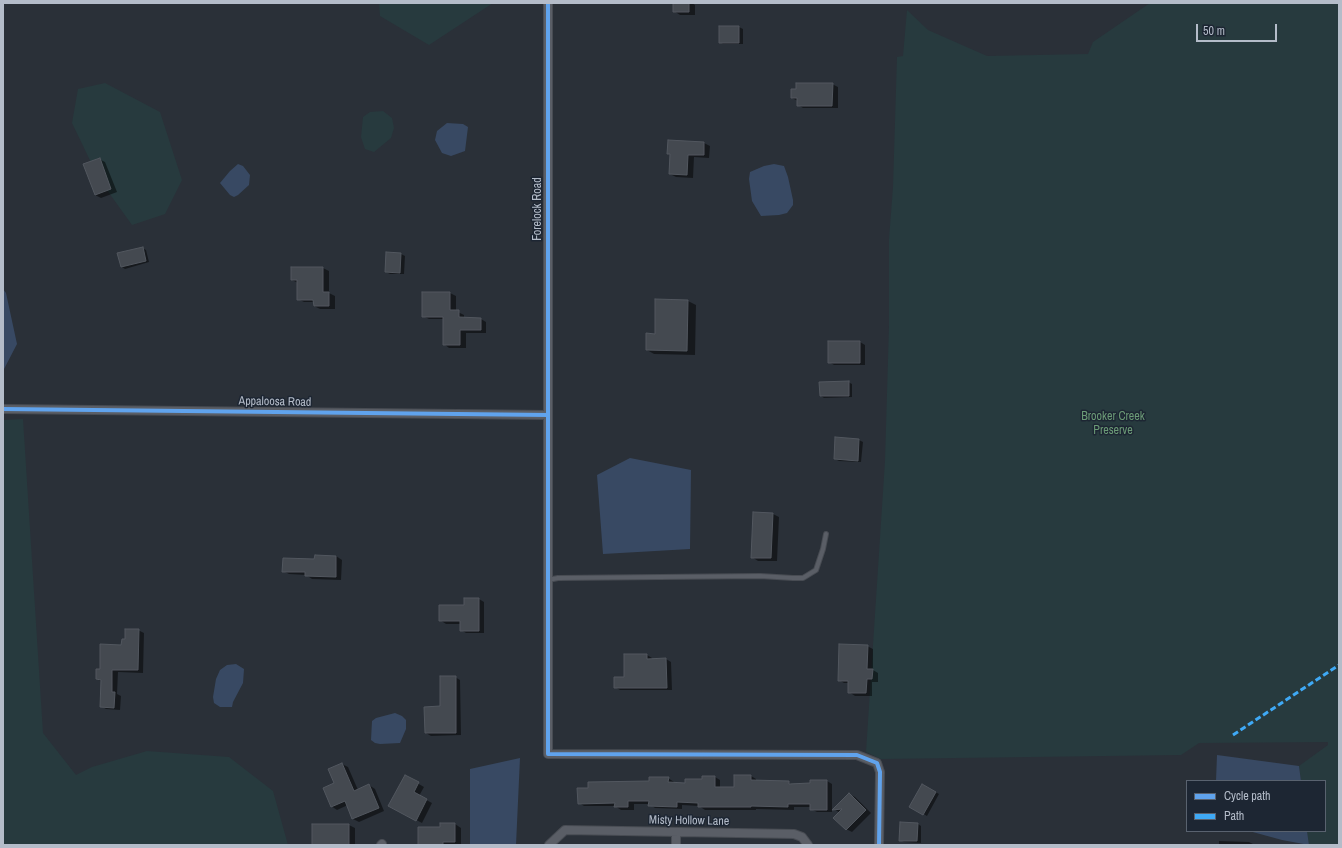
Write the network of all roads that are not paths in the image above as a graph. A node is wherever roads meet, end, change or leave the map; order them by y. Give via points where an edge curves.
1 (548, 3) edge
2 (3, 409) edge
3 (548, 415) junction
4 (826, 534) dead end
5 (548, 580) junction
6 (676, 832) junction
7 (549, 845) edge
8 (676, 845) edge
9 (808, 845) edge
10 (880, 845) edge

1 - 3 street, Forelock Road
2 - 3 street, Appaloosa Road
3 - 5 street, Forelock Road
4 - 5 lane via 816,570 803,578 760,576
5 - 10 street, Forelock Road via 548,754 856,755 877,763 879,767
6 - 7 street, Misty Hollow Lane via 565,830
6 - 8 street
6 - 9 street, Misty Hollow Lane via 794,834 802,837

